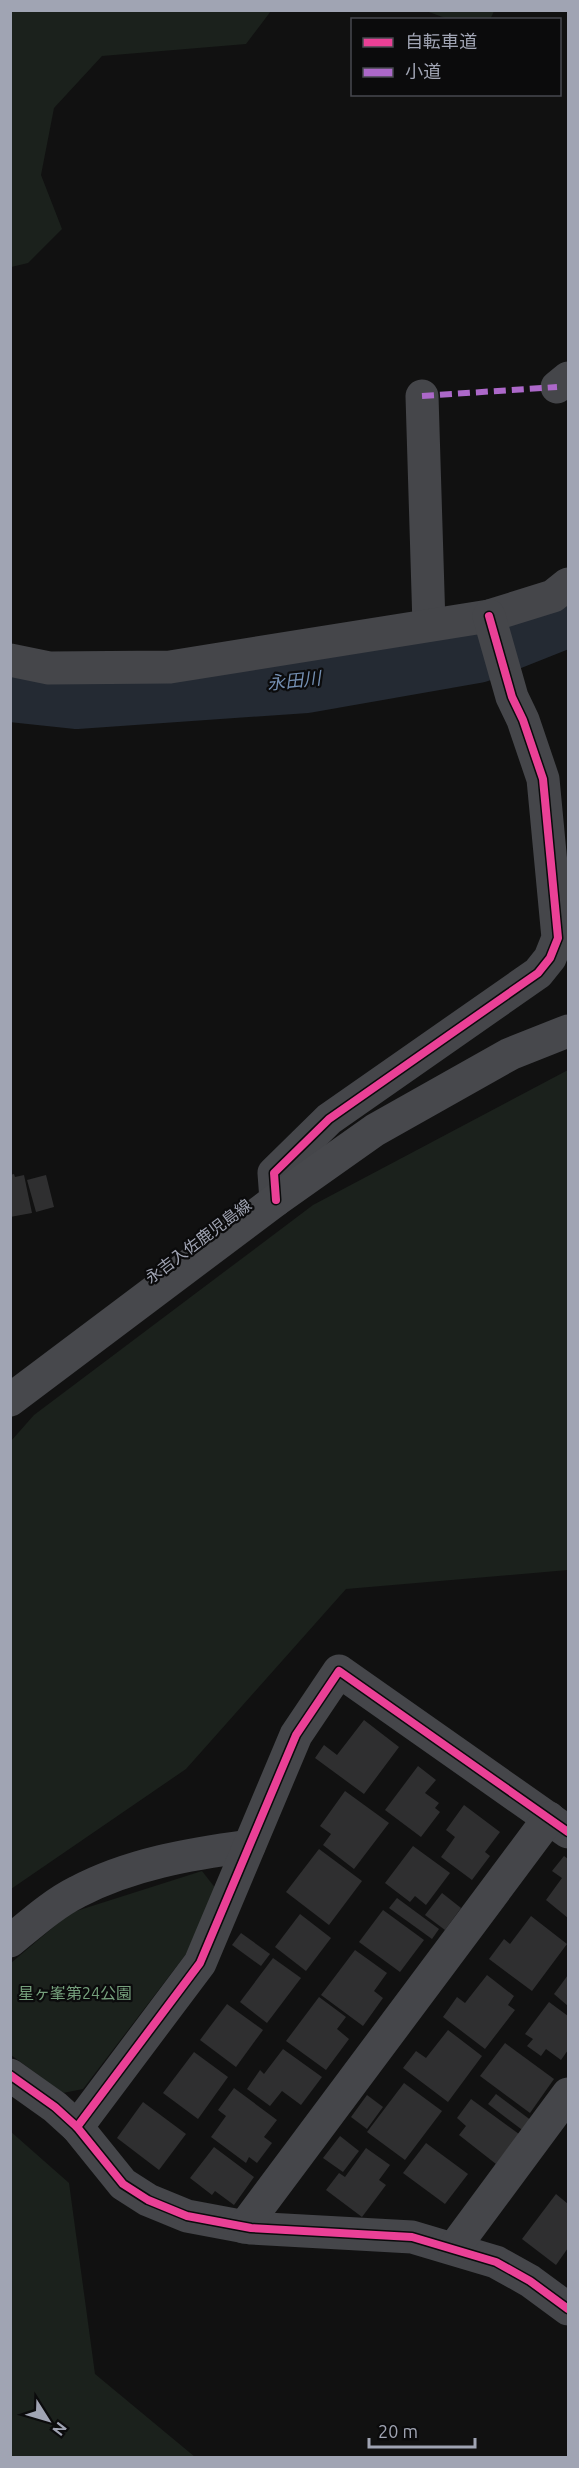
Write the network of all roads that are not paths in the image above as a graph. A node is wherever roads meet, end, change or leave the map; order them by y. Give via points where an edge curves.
1 (422, 396) dead end
2 (568, 584) edge
3 (491, 622) junction
4 (429, 625) junction
5 (10, 660) edge
6 (568, 1031) edge
7 (276, 1200) junction
8 (10, 1400) edge
9 (559, 1825) edge
10 (249, 1846) junction
11 (10, 1941) edge
12 (10, 2075) edge
13 (568, 2094) edge
14 (77, 2127) junction
15 (244, 2227) junction
16 (454, 2248) junction
17 (568, 2309) edge

1 - 4 street
2 - 3 street via 554,596
3 - 4 street
3 - 7 street via 512,697 524,720 543,779 558,938 538,973 329,1119 274,1173
4 - 5 street via 171,667 49,669
6 - 7 main road, 永吉入佐鹿児島線 via 510,1054 375,1130
7 - 8 main road, 永吉入佐鹿児島線
9 - 10 street via 339,1671 296,1735
9 - 15 street
10 - 11 street via 180,1856 107,1879 76,1892
10 - 14 street via 200,1963
12 - 14 street
13 - 16 street
14 - 15 street via 123,2184 148,2200 187,2216
15 - 16 street via 412,2237
16 - 17 street via 513,2271

